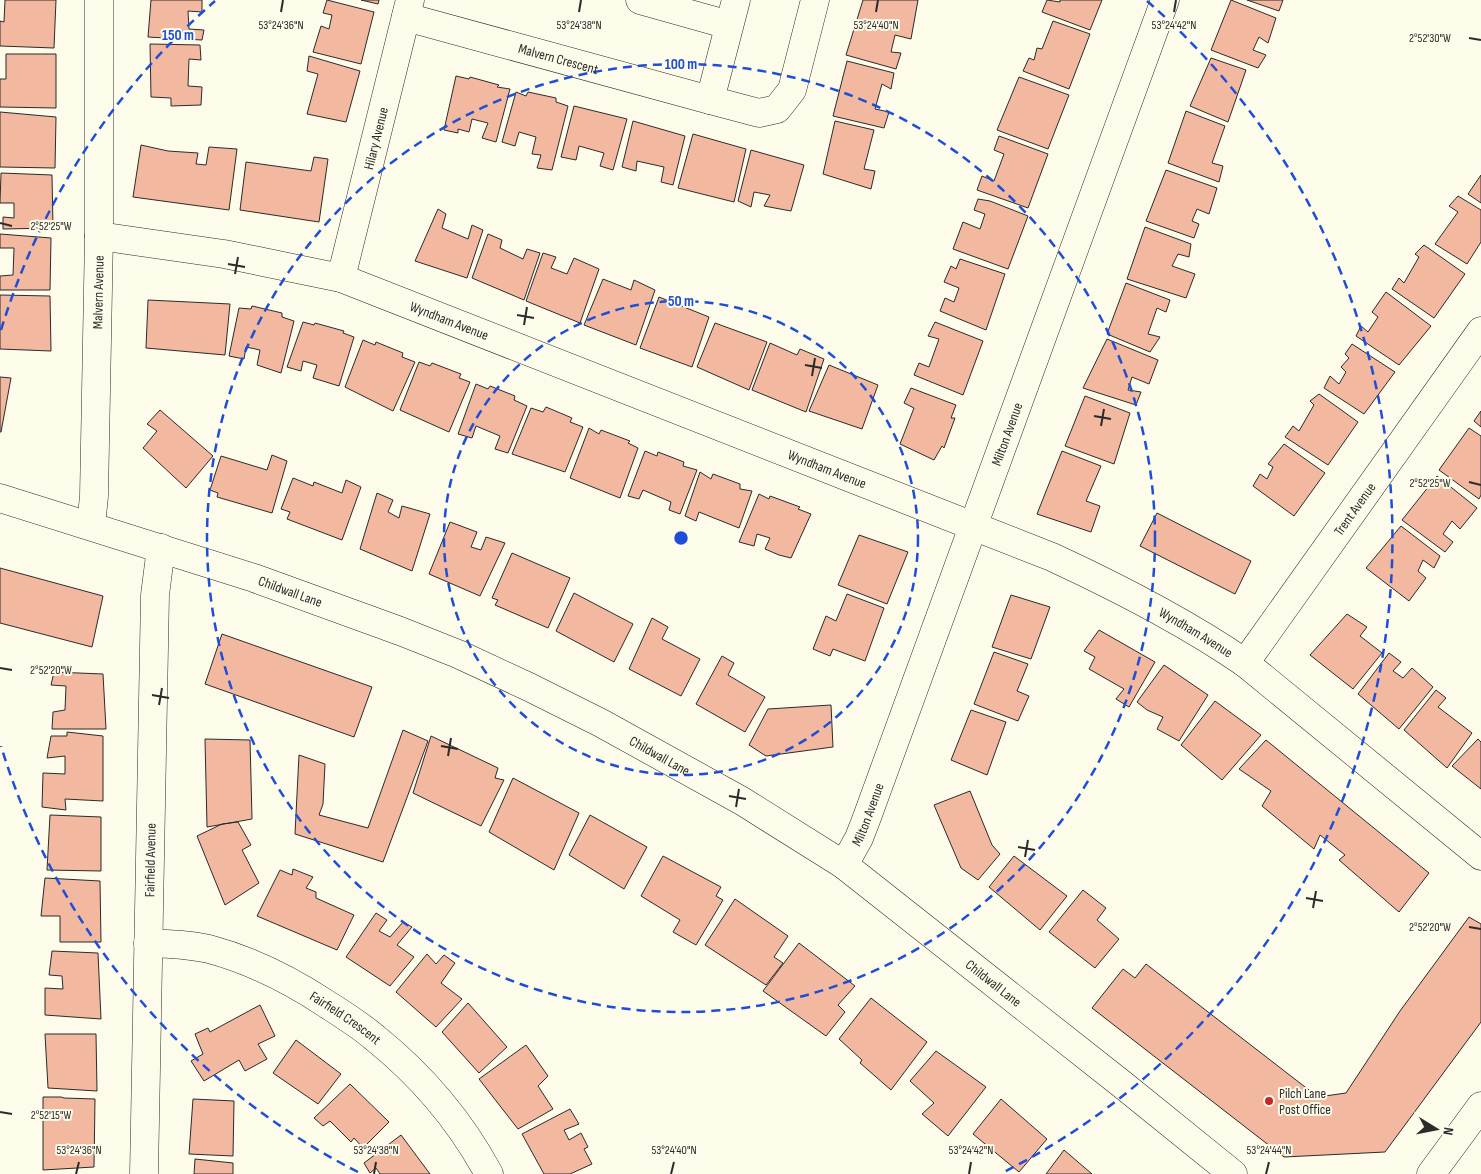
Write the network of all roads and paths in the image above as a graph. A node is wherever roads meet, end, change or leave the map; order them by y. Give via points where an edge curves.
1 (99, 0) edge
2 (640, 0) edge
3 (815, 0) edge
4 (1165, 0) edge
5 (408, 9) edge
6 (733, 13) edge
7 (710, 100) junction
8 (100, 236) junction
9 (341, 278) junction
10 (1481, 331) edge
11 (0, 498) edge
12 (91, 526) junction
13 (974, 526) junction
14 (161, 548) junction
15 (1244, 663) junction
16 (1481, 856) edge
17 (844, 865) junction
18 (148, 943) junction
19 (1481, 1106) edge
20 (144, 1174) edge
21 (489, 1174) edge
22 (1233, 1174) edge
23 (1431, 1174) edge

1 - 8 street, Malvern Avenue
2 - 6 street
3 - 7 street, Malvern Crescent via 792,90 777,109 759,114
4 - 13 street, Milton Avenue
5 - 7 street, Malvern Crescent
5 - 9 street, Hilary Avenue
6 - 7 street
8 - 9 street, Wyndham Avenue via 224,254
8 - 12 street, Malvern Avenue
9 - 13 street, Wyndham Avenue
10 - 15 street, Trent Avenue
11 - 12 street, Childwall Lane
12 - 14 street, Childwall Lane
13 - 15 street, Wyndham Avenue via 1052,557 1136,598 1212,640
13 - 17 street, Milton Avenue via 866,820
14 - 17 street, Childwall Lane via 400,631 520,682 742,801
14 - 18 street, Fairfield Avenue via 155,595
15 - 16 street, Wyndham Avenue
17 - 22 street, Childwall Lane
18 - 20 street, Fairfield Avenue
18 - 21 street, Fairfield Crescent via 181,944 233,957 300,988 338,1012 375,1038 413,1074 467,1137
19 - 23 street

